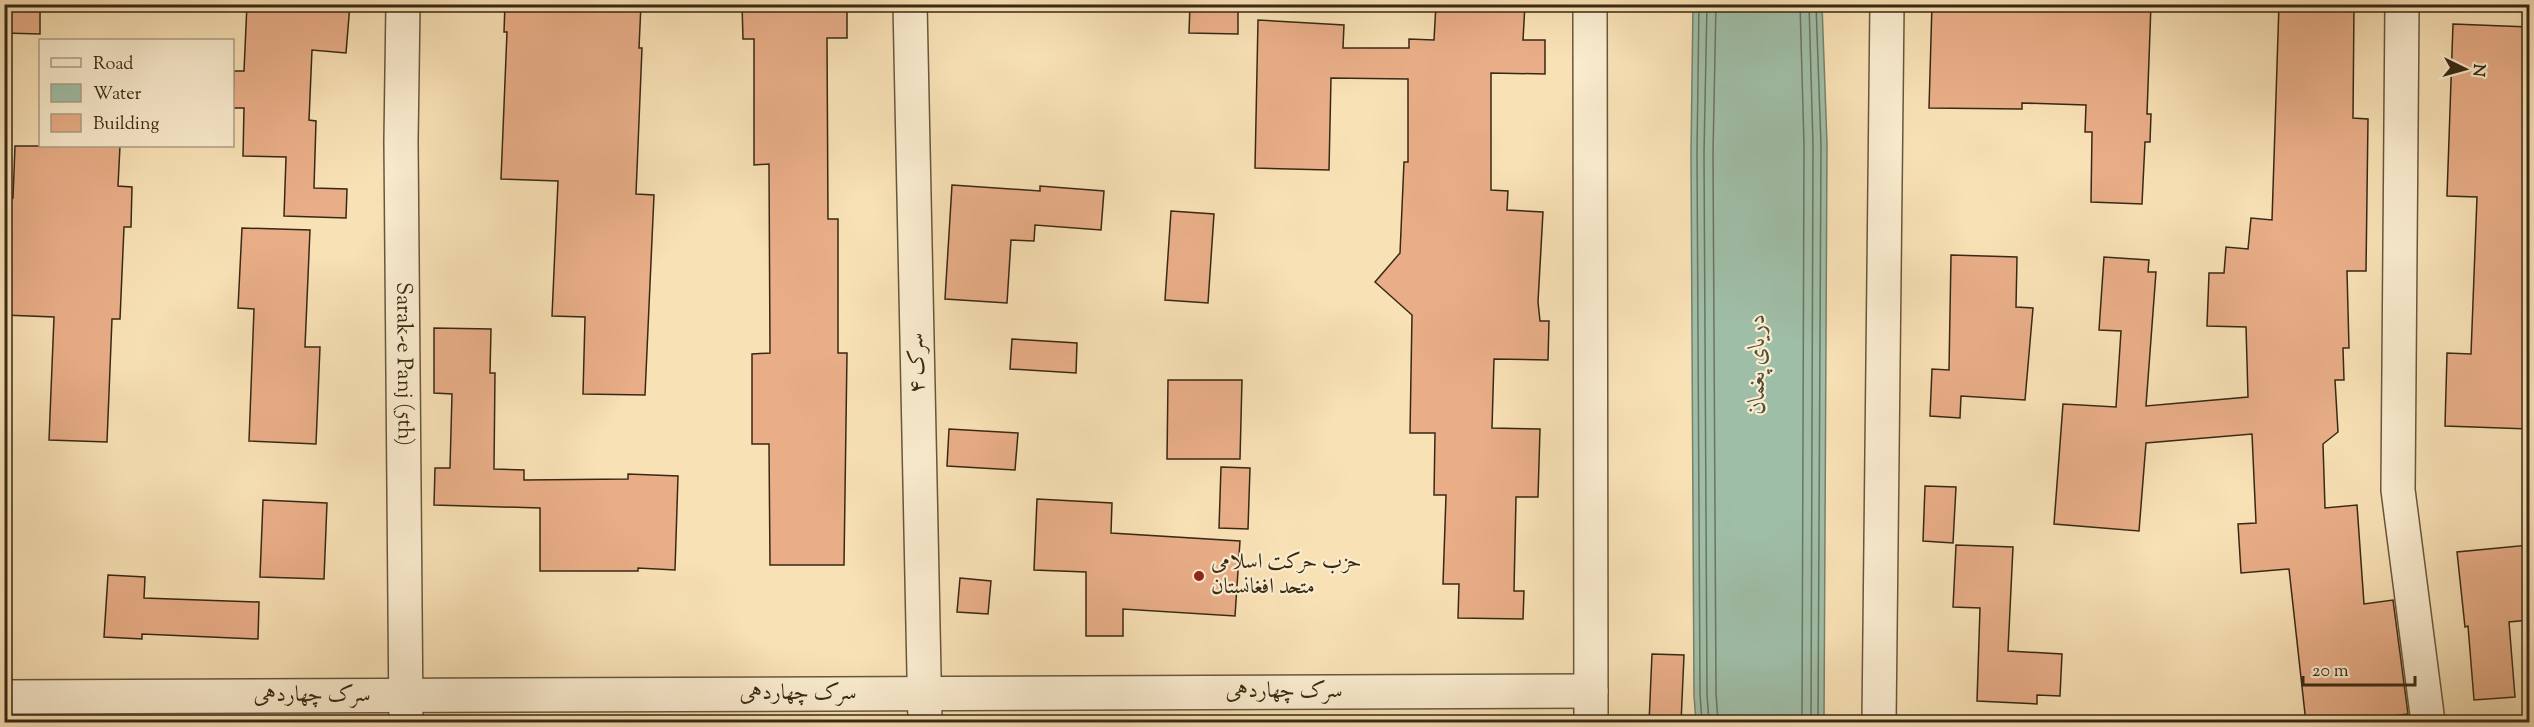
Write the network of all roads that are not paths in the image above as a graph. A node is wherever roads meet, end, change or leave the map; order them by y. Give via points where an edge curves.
1 (403, 4) edge
2 (910, 4) edge
3 (1590, 4) edge
4 (1887, 4) edge
5 (2402, 4) edge
6 (4, 697) edge
7 (1591, 707) edge
8 (925, 708) edge
9 (406, 709) edge
10 (1879, 723) edge
11 (2428, 723) edge

1 - 9 street, Sarak-e Panj (5th)
2 - 8 street, سرک ۴
3 - 7 street
4 - 10 street
5 - 11 street via 2398,490
6 - 9 street, سرک چهاردهی
7 - 8 street, سرک چهاردهی
8 - 9 street, سرک چهاردهی

